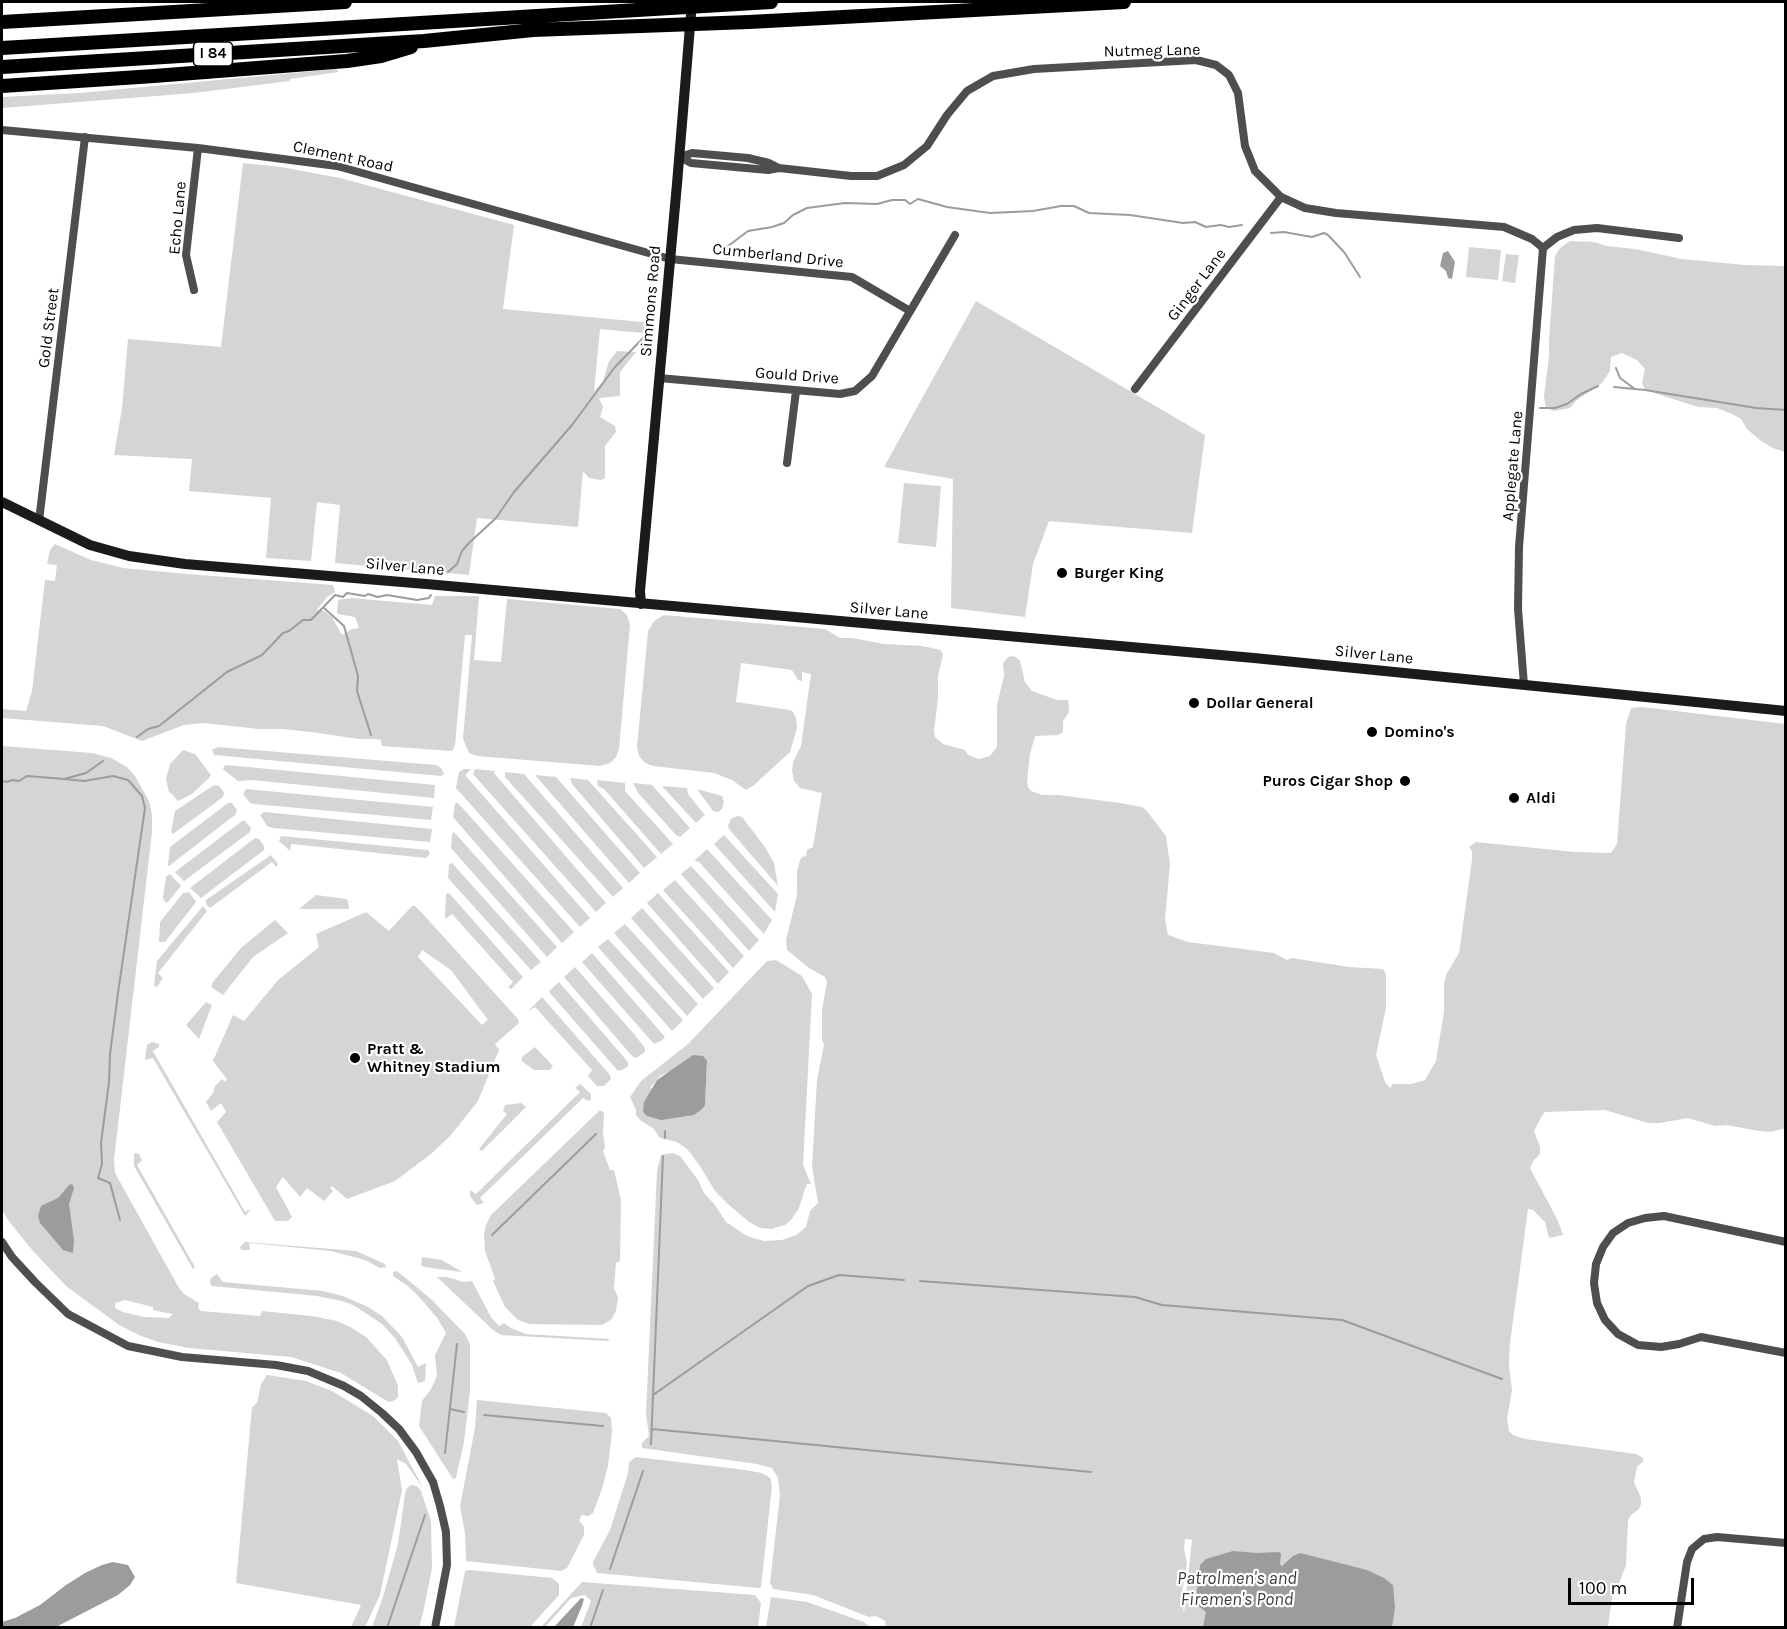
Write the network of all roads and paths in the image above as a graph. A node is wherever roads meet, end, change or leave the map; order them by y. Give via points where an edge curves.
1 (345, 2) edge
2 (692, 2) edge
3 (771, 2) edge
4 (1124, 2) edge
5 (619, 6) edge
6 (2, 22) edge
7 (533, 30) junction
8 (2, 39) edge
9 (424, 42) junction
10 (2, 48) edge
11 (2, 67) edge
12 (2, 86) edge
13 (2, 130) edge
14 (85, 137) junction
15 (198, 148) junction
16 (680, 157) junction
17 (1281, 197) junction
18 (956, 235) dead end
19 (1679, 238) dead end
20 (1543, 248) junction
21 (670, 259) junction
22 (194, 290) dead end
23 (910, 311) junction
24 (659, 378) junction
25 (1135, 389) dead end
26 (796, 391) junction
27 (787, 463) dead end
28 (2, 502) edge
29 (39, 521) junction
30 (641, 604) junction
31 (1524, 685) junction
32 (1785, 711) edge
33 (2, 1242) edge
34 (1785, 1242) edge
35 (1785, 1353) edge
36 (1785, 1543) edge
37 (435, 1628) edge
38 (1677, 1628) edge

1 - 6 highway
2 - 16 main road, Simmons Road
3 - 5 highway
4 - 7 highway, I 84
5 - 7 highway via 601,16
5 - 8 highway
5 - 10 highway
7 - 9 highway, I 84
9 - 11 highway, I 84
9 - 12 highway via 354,60
13 - 14 street, Clement Road
14 - 15 street, Clement Road
14 - 29 street, Gold Street
15 - 21 street, Clement Road via 337,166
15 - 22 street, Echo Lane via 186,255
16 - 17 street, Nutmeg Lane via 691,163 877,176 904,165 927,146 967,91 993,76 1034,69 1196,60 1216,65 1229,75 1238,93 1245,146 1255,171
16 - 21 main road, Simmons Road
17 - 20 street, Nutmeg Lane via 1305,208 1336,213 1504,227 1532,238
17 - 25 street, Ginger Lane
18 - 23 street, Gould Drive
19 - 20 street via 1597,228 1574,230
20 - 31 street, Applegate Lane via 1519,547 1518,609
21 - 23 street, Cumberland Drive via 852,277
21 - 24 main road, Simmons Road
23 - 26 street, Gould Drive via 872,376 855,391
24 - 26 street, Gould Drive
24 - 30 main road, Simmons Road
26 - 27 street
28 - 29 main road, Silver Lane
29 - 30 main road, Silver Lane via 90,545 129,556 185,564
30 - 31 main road, Silver Lane
31 - 32 main road, Silver Lane
33 - 37 street via 34,1282 68,1314 128,1346 182,1358 308,1371 344,1386 382,1413 416,1452 433,1482 440,1506 447,1564
34 - 35 street via 1664,1216 1645,1218 1621,1227 1608,1240 1596,1264 1594,1283 1605,1320 1618,1334 1638,1345 1673,1346 1701,1336
36 - 38 street via 1704,1539 1692,1549 1687,1562

